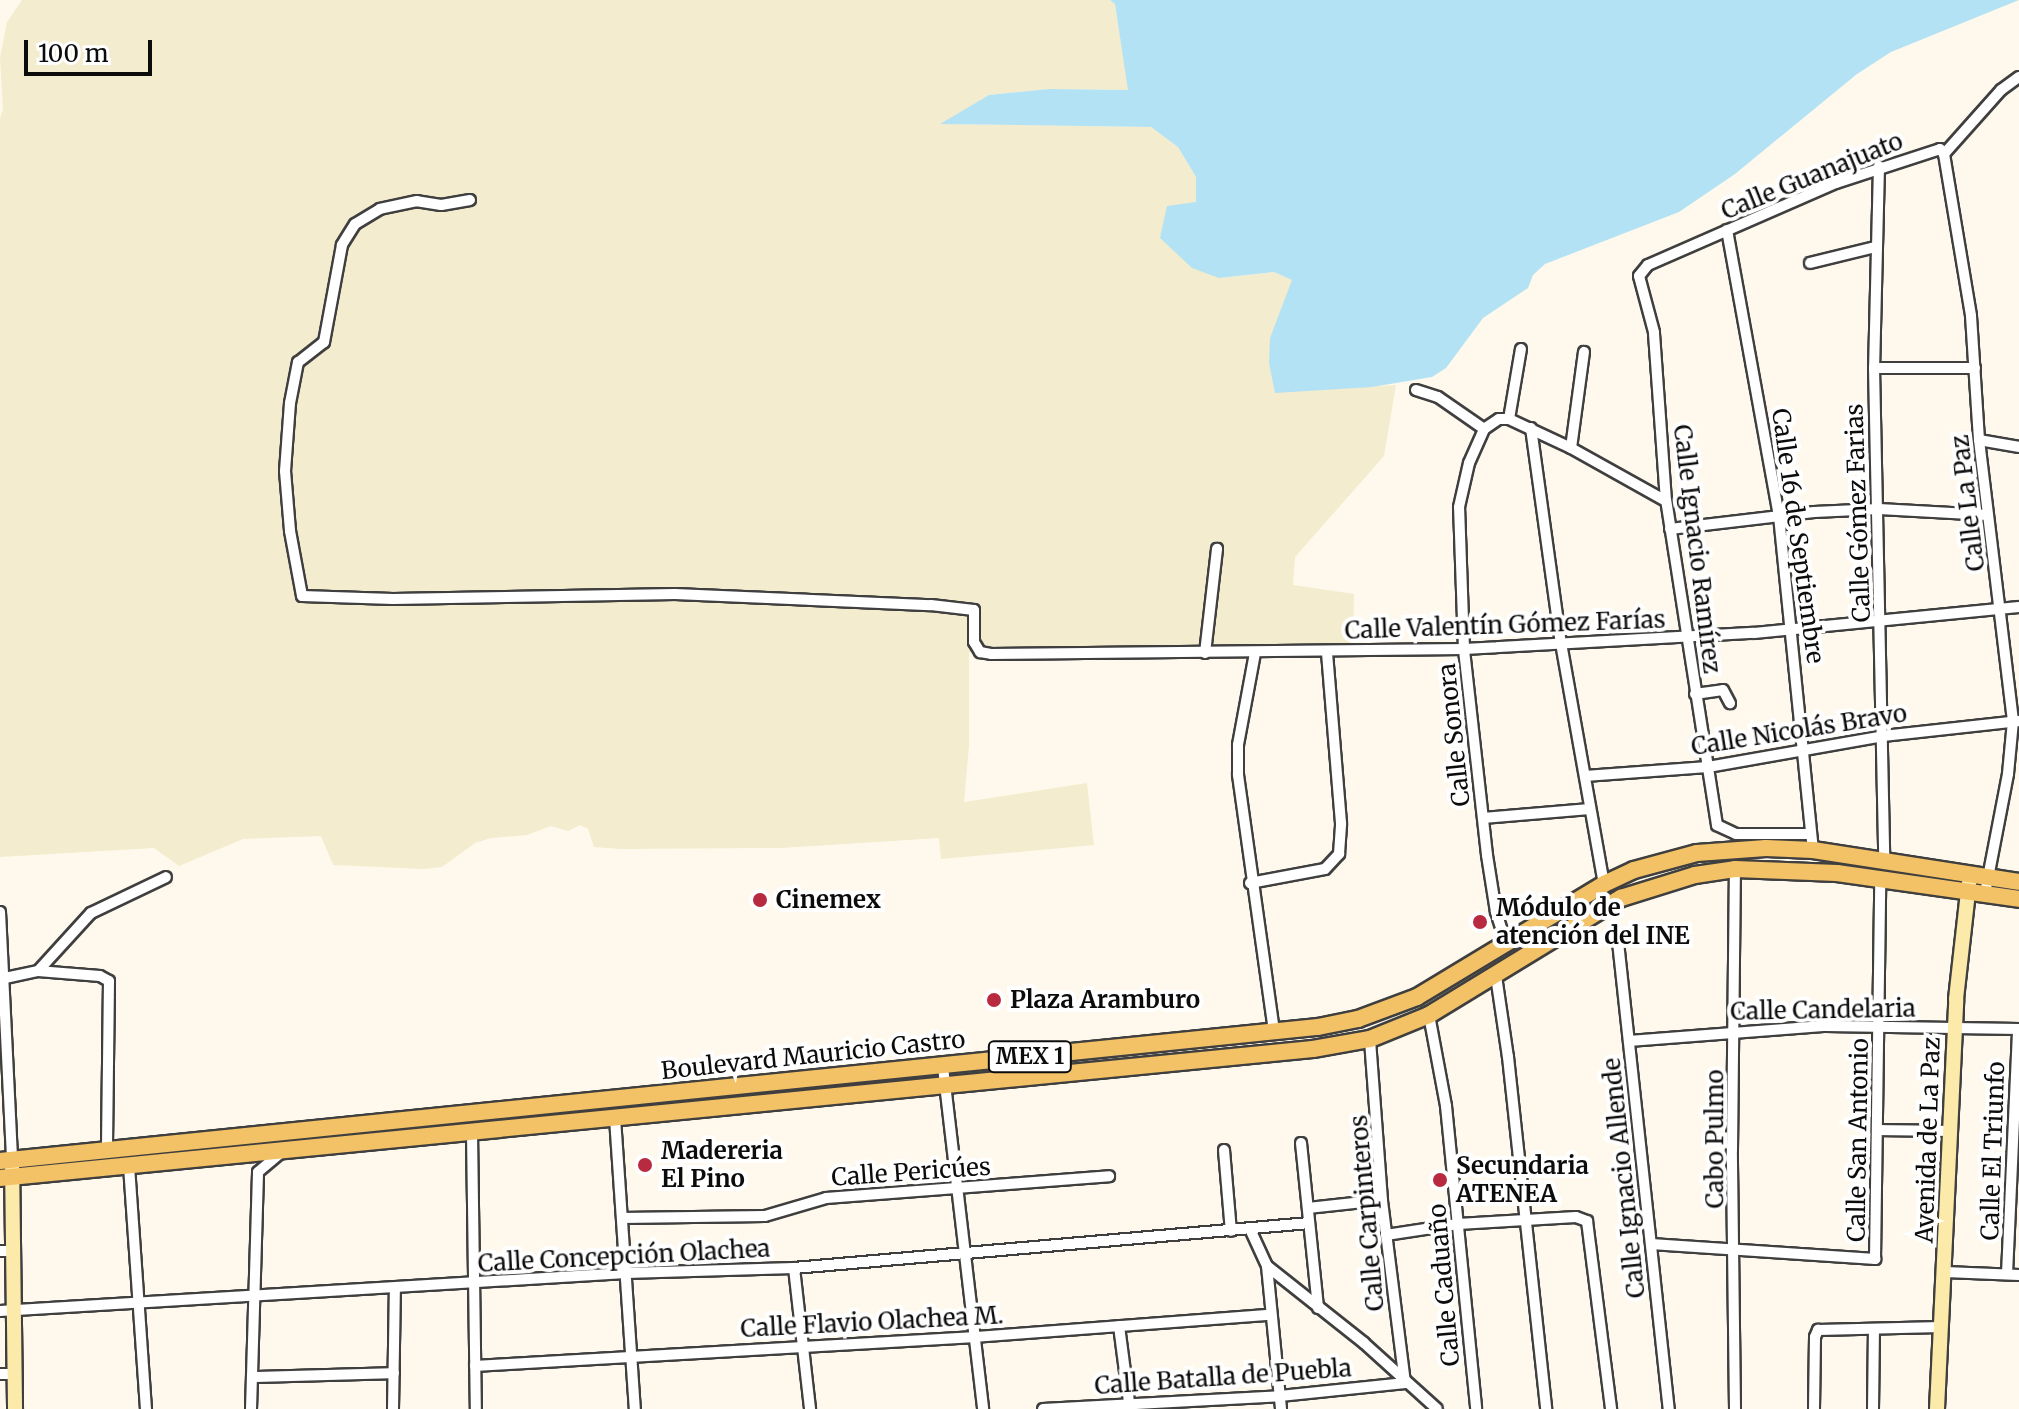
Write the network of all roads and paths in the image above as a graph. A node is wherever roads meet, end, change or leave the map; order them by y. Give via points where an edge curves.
1 (2019, 77) edge
2 (1944, 154) junction
3 (1879, 166) junction
4 (470, 200) dead end
5 (1727, 230) junction
6 (1875, 247) junction
7 (1810, 263) dead end
8 (1640, 273) joint
9 (1521, 349) dead end
10 (1584, 352) dead end
11 (1874, 368) junction
12 (1975, 368) junction
13 (1416, 390) dead end
14 (1509, 419) junction
15 (1531, 428) junction
16 (1484, 429) junction
17 (1979, 440) junction
18 (2019, 447) edge
19 (1571, 448) junction
20 (1666, 501) junction
21 (1879, 509) junction
22 (1988, 515) junction
23 (1779, 516) junction
24 (1670, 529) junction
25 (1217, 549) dead end
26 (2019, 607) edge
27 (2001, 609) junction
28 (1881, 620) junction
29 (1793, 629) junction
30 (1687, 638) junction
31 (1561, 643) junction
32 (1464, 649) junction
33 (1327, 652) junction
34 (1205, 653) junction
35 (1255, 653) junction
36 (1695, 694) junction
37 (1730, 703) dead end
38 (2016, 721) edge
39 (1883, 736) junction
40 (1805, 748) junction
41 (1708, 767) junction
42 (1585, 776) junction
43 (1590, 809) junction
44 (1483, 818) junction
45 (1812, 842) junction
46 (1884, 859) junction
47 (1735, 869) junction
48 (1979, 875) junction
49 (166, 877) dead end
50 (1880, 878) junction
51 (2019, 882) edge
52 (1250, 883) junction
53 (1604, 884) junction
54 (1976, 892) junction
55 (2019, 899) edge
56 (0, 912) edge
57 (1618, 942) dead end
58 (1506, 943) junction
59 (38, 971) junction
60 (1496, 976) junction
61 (5, 978) junction
62 (3, 994) edge
63 (1429, 1015) junction
64 (1880, 1026) junction
65 (1954, 1028) junction
66 (2018, 1029) edge
67 (1736, 1031) junction
68 (1274, 1032) junction
69 (1237, 1035) junction
70 (1370, 1039) junction
71 (1629, 1041) junction
72 (1204, 1059) junction
73 (943, 1067) junction
74 (946, 1086) junction
75 (615, 1118) junction
76 (1879, 1130) junction
77 (1950, 1131) junction
78 (472, 1133) junction
79 (1301, 1143) dead end
80 (107, 1150) junction
81 (1224, 1150) dead end
82 (283, 1151) junction
83 (129, 1166) junction
84 (6, 1169) edge
85 (1109, 1176) dead end
86 (958, 1189) junction
87 (1382, 1200) junction
88 (1308, 1208) junction
89 (622, 1218) junction
90 (1526, 1222) junction
91 (1309, 1223) junction
92 (1458, 1224) junction
93 (1250, 1229) junction
94 (1231, 1231) junction
95 (1386, 1235) junction
96 (1651, 1244) junction
97 (6, 1251) edge
98 (1736, 1251) junction
99 (965, 1254) junction
100 (1267, 1266) junction
101 (794, 1268) junction
102 (1945, 1272) junction
103 (626, 1273) junction
104 (2013, 1275) edge
105 (473, 1283) junction
106 (395, 1288) junction
107 (255, 1297) junction
108 (138, 1302) junction
109 (1318, 1308) junction
110 (7, 1310) edge
111 (1271, 1315) junction
112 (1119, 1326) junction
113 (1941, 1327) junction
114 (1874, 1329) junction
115 (975, 1337) junction
116 (803, 1347) junction
117 (631, 1356) junction
118 (475, 1366) junction
119 (394, 1373) junction
120 (7, 1374) edge
121 (252, 1377) junction
122 (1405, 1383) junction
123 (1280, 1396) junction
124 (1130, 1407) edge
125 (15, 1409) edge
126 (146, 1409) edge
127 (251, 1409) edge
128 (393, 1409) edge
129 (476, 1409) edge
130 (635, 1409) edge
131 (810, 1409) edge
132 (983, 1409) edge
133 (1043, 1409) edge
134 (1281, 1409) edge
135 (1437, 1409) edge
136 (1476, 1409) edge
137 (1546, 1409) edge
138 (1611, 1409) edge
139 (1669, 1409) edge
140 (1735, 1409) edge
141 (1814, 1409) edge
142 (1873, 1409) edge
143 (1937, 1409) edge

1 - 2 street
2 - 3 street, Calle Guanajuato via 1940,149
2 - 12 street, Calle La Paz
3 - 5 street, Calle Guanajuato
3 - 6 street, Calle Gómez Farias
4 - 34 street, Calle Valentín Gómez Farías via 441,205 417,201 380,209 355,224 342,245 324,342 298,362 290,403 285,471 302,596 675,594 931,605 974,610 974,642 980,652 991,654
5 - 8 street, Calle Guanajuato
5 - 23 street, Calle 16 de Septiembre
6 - 7 street
6 - 11 street, Calle Gómez Farias
8 - 20 street, Calle Ignacio Ramírez via 1656,350
9 - 14 street
10 - 19 street
11 - 12 street
11 - 21 street, Calle Gómez Farias
12 - 17 street, Calle La Paz
13 - 16 street via 1438,397
14 - 15 street
14 - 16 street
15 - 19 street
15 - 31 street
16 - 32 street, Calle Sonora via 1459,498
17 - 18 street
17 - 22 street, Calle La Paz
19 - 20 street
20 - 24 street, Calle Ignacio Ramírez
21 - 22 street
21 - 23 street
21 - 28 street, Calle Gómez Farias
22 - 27 street, Calle La Paz
23 - 24 street
23 - 29 street, Calle 16 de Septiembre
24 - 30 street, Calle Ignacio Ramírez
25 - 34 street
26 - 27 street, Calle Valentín Gómez Farías
27 - 28 street, Calle Valentín Gómez Farías
27 - 38 street, Calle La Paz
28 - 29 street, Calle Valentín Gómez Farías
28 - 39 street, Calle Gómez Farias
29 - 30 street, Calle Valentín Gómez Farías
29 - 40 street, Calle 16 de Septiembre
30 - 31 street, Calle Valentín Gómez Farías
30 - 36 street, Calle Ignacio Ramírez
31 - 32 street, Calle Valentín Gómez Farías
31 - 42 street
32 - 33 street, Calle Valentín Gómez Farías
32 - 44 street, Calle Sonora
33 - 35 street, Calle Valentín Gómez Farías
33 - 52 street via 1341,845 1336,860 1325,869
34 - 35 street, Calle Valentín Gómez Farías
35 - 52 street via 1237,758
36 - 37 street via 1723,690
36 - 41 street, Calle Ignacio Ramírez
38 - 39 street, Calle Nicolás Bravo
38 - 48 street, Calle La Paz via 2002,815
39 - 40 street, Calle Nicolás Bravo
39 - 46 street, Calle Gómez Farias
40 - 41 street, Calle Nicolás Bravo
40 - 45 street, Calle 16 de Septiembre
41 - 42 street, Calle Nicolás Bravo
41 - 45 street, Calle Ignacio Ramírez via 1720,830
42 - 43 street
43 - 44 street
43 - 53 street
44 - 58 street, Calle Sonora via 1496,912
45 - 46 main road, Boulevard Mauricio Castro / MEX 1
45 - 53 main road, Boulevard Mauricio Castro / MEX 1 via 1697,853
46 - 48 main road, Boulevard Mauricio Castro / MEX 1
47 - 50 main road, Boulevard Mauricio Castro / MEX 1 via 1802,869
47 - 60 main road, Boulevard Mauricio Castro / MEX 1 via 1695,875 1621,898
47 - 67 street, Cabo Pulmo
48 - 51 main road, Boulevard Mauricio Castro / MEX 1
48 - 54 street, Avenida de La Paz
49 - 59 street via 91,913
50 - 54 main road, Boulevard Mauricio Castro / MEX 1
50 - 64 street, Calle San Antonio
52 - 68 street
53 - 58 main road, Boulevard Mauricio Castro / MEX 1
54 - 55 main road, Boulevard Mauricio Castro / MEX 1
54 - 65 street, Avenida de La Paz
56 - 61 street
57 - 71 street, Calle Ignacio Allende
58 - 68 main road, Boulevard Mauricio Castro / MEX 1 via 1461,974 1389,1009
59 - 61 street
59 - 80 street via 109,981
60 - 63 main road, Boulevard Mauricio Castro / MEX 1
60 - 90 street
61 - 62 street
62 - 84 street
63 - 70 main road, Boulevard Mauricio Castro / MEX 1
63 - 92 street, Calle Caduaño
64 - 65 street, Calle Candelaria
64 - 67 street, Calle Candelaria
64 - 76 street, Calle San Antonio
65 - 66 street, Calle Candelaria
65 - 77 street, Avenida de La Paz
66 - 104 street, Calle El Triunfo
67 - 71 street, Calle Candelaria
67 - 98 street, Cabo Pulmo
68 - 69 main road, Boulevard Mauricio Castro / MEX 1
69 - 72 main road via 1223,1051
69 - 73 main road, Boulevard Mauricio Castro / MEX 1
70 - 72 main road, Boulevard Mauricio Castro / MEX 1
70 - 87 street, Calle Carpinteros
71 - 96 street, Calle Ignacio Allende
72 - 74 main road, Boulevard Mauricio Castro / MEX 1
73 - 74 street
73 - 80 main road, Boulevard Mauricio Castro / MEX 1
74 - 75 main road, Boulevard Mauricio Castro / MEX 1
74 - 86 street
75 - 78 main road, Boulevard Mauricio Castro / MEX 1
75 - 89 street
76 - 77 street
76 - 98 street, Calle San Antonio via 1875,1259
77 - 102 street, Avenida de La Paz
78 - 82 main road, Boulevard Mauricio Castro / MEX 1
78 - 105 street
79 - 88 street
80 - 84 main road, Boulevard Mauricio Castro / MEX 1
81 - 94 street
82 - 83 main road, Boulevard Mauricio Castro / MEX 1
82 - 107 street via 258,1172
83 - 84 main road, Boulevard Mauricio Castro / MEX 1
83 - 108 street
84 - 97 street
85 - 86 street, Calle Pericúes
86 - 89 street, Calle Pericúes via 826,1198 765,1216
86 - 99 street
87 - 88 street
87 - 95 street, Calle Carpinteros
88 - 91 street
89 - 103 street
90 - 92 street
90 - 137 street
90 - 138 street via 1576,1217 1589,1224
91 - 93 street, Calle Concepción Olachea
91 - 109 street
92 - 95 street
92 - 136 street, Calle Caduaño
93 - 94 street, Calle Concepción Olachea
93 - 100 street
94 - 99 street, Calle Concepción Olachea
95 - 122 street, Calle Carpinteros
96 - 98 street
96 - 139 street, Calle Ignacio Allende
97 - 110 street
98 - 140 street, Cabo Pulmo
99 - 101 street, Calle Concepción Olachea
99 - 115 street
100 - 109 street
100 - 111 street
101 - 103 street, Calle Concepción Olachea
101 - 116 street
102 - 104 street
102 - 113 street, Avenida de La Paz
103 - 105 street, Calle Concepción Olachea
103 - 117 street
105 - 106 street, Calle Concepción Olachea
105 - 118 street
106 - 107 street, Calle Concepción Olachea
106 - 119 street
107 - 108 street, Calle Concepción Olachea
107 - 121 street
108 - 110 street, Calle Concepción Olachea
108 - 126 street
109 - 122 street
110 - 120 street
111 - 112 street, Calle Flavio Olachea M.
111 - 123 street
112 - 115 street, Calle Flavio Olachea M.
112 - 124 street
113 - 114 street
113 - 143 street, Avenida de La Paz
114 - 141 street via 1818,1330
114 - 142 street
115 - 116 street, Calle Flavio Olachea M.
115 - 132 street
116 - 117 street, Calle Flavio Olachea M.
116 - 131 street
117 - 118 street, Calle Flavio Olachea M.
117 - 130 street
118 - 129 street
119 - 121 street
119 - 128 street
120 - 125 street
121 - 127 street
122 - 123 street, Calle Batalla de Puebla
122 - 135 street
123 - 124 street, Calle Batalla de Puebla
123 - 134 street
124 - 133 street, Calle Batalla de Puebla

